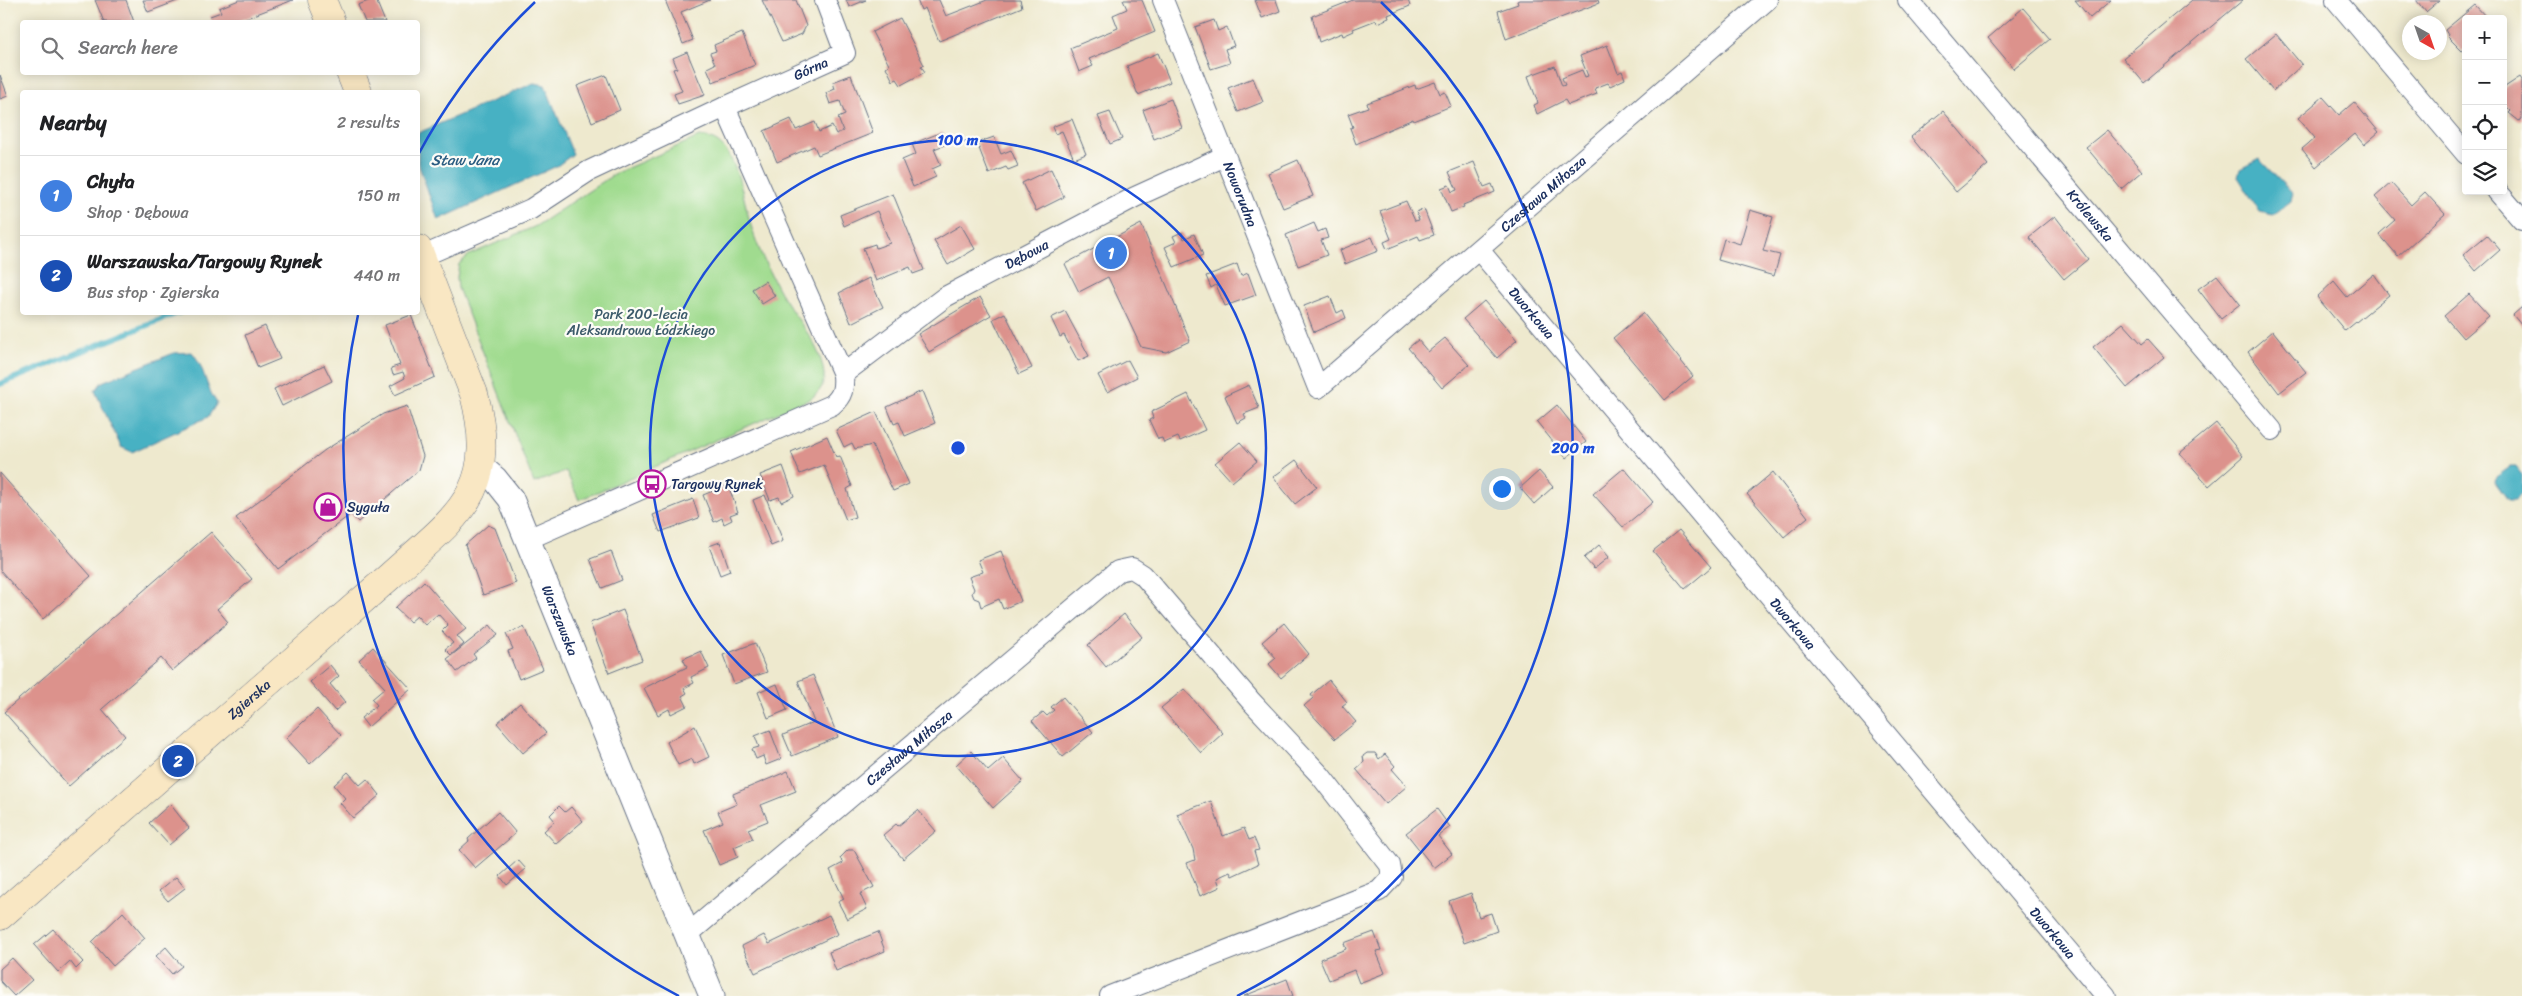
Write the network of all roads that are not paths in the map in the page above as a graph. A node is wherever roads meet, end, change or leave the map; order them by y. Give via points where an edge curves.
1 (322, 0) edge
2 (825, 0) edge
3 (1163, 0) edge
4 (1767, 0) edge
5 (1908, 0) edge
6 (2336, 0) edge
7 (330, 20) edge
8 (351, 75) edge
9 (357, 90) edge
10 (725, 107) junction
11 (2463, 150) edge
12 (1224, 156) junction
13 (2500, 195) edge
14 (2522, 220) edge
15 (1479, 250) junction
16 (420, 253) edge
17 (420, 256) edge
18 (843, 374) junction
19 (1318, 388) joint
20 (2272, 430) dead end
21 (481, 467) junction
22 (528, 539) junction
23 (0, 916) edge
24 (688, 934) junction
25 (712, 996) edge
26 (1110, 996) edge
27 (2106, 996) edge

1 - 7 main road
2 - 10 street, Górna via 846,53
3 - 12 street, Noworudna
4 - 15 street, Czesława Miłosza
5 - 20 street, Królewska
6 - 11 street
8 - 9 main road
10 - 16 street via 590,171 531,209
10 - 18 street
12 - 18 street, Dębowa via 1135,197 945,297
12 - 19 street, Noworudna
13 - 14 street
15 - 19 street, Czesława Miłosza
15 - 27 street, Dworkowa
17 - 21 main road via 474,394 482,434
18 - 22 street via 844,387 840,398 832,405
21 - 22 street, Warszawska via 508,494
21 - 23 main road, Zgierska via 467,500 435,535
22 - 24 street, Warszawska
24 - 25 street, Warszawska
24 - 26 street, Czesława Miłosza via 1118,571 1132,568 1143,575 1250,700 1320,774 1390,865 1392,877 1379,891

